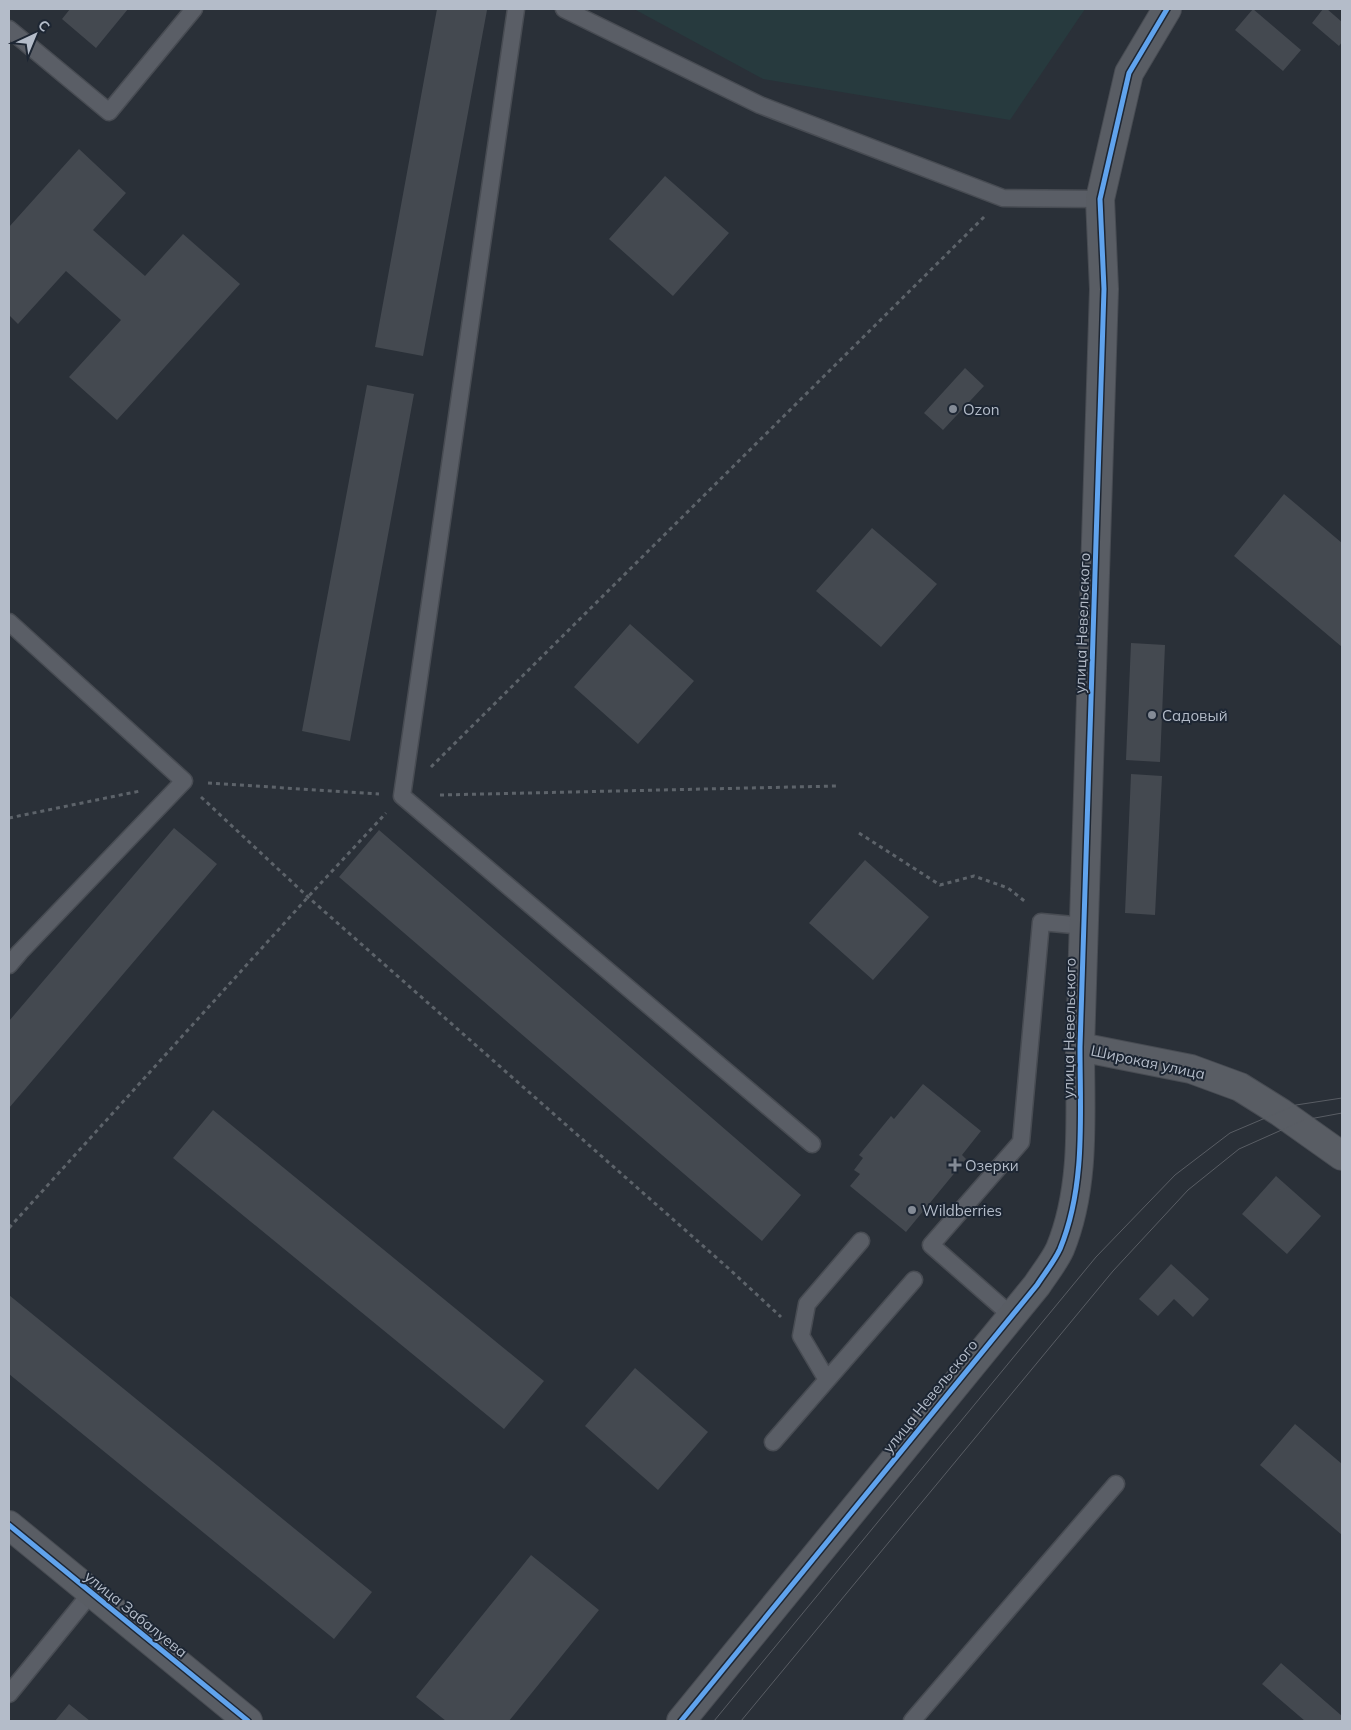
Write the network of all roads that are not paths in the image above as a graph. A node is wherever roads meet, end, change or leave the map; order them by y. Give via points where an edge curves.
1 (194, 9) edge
2 (516, 9) edge
3 (564, 9) edge
4 (1168, 9) edge
5 (9, 29) edge
6 (1100, 199) junction
7 (9, 622) edge
8 (1084, 926) junction
9 (14, 947) edge
10 (9, 965) edge
11 (1080, 1047) junction
12 (812, 1144) dead end
13 (1342, 1156) edge
14 (861, 1241) dead end
15 (914, 1280) dead end
16 (1012, 1316) junction
17 (827, 1380) junction
18 (774, 1442) dead end
19 (1116, 1484) dead end
20 (9, 1525) edge
21 (91, 1593) junction
22 (9, 1694) edge
23 (248, 1721) edge
24 (680, 1721) edge
25 (912, 1721) edge

1 - 5 lane via 109,112
2 - 12 lane via 402,796
3 - 6 lane via 760,105 1003,198
4 - 6 street, улица Невельского via 1129,72
6 - 8 street, улица Невельского via 1104,289
7 - 9 lane via 184,781
8 - 11 street, улица Невельского
8 - 16 lane via 1040,922 1021,1142 931,1244
9 - 10 lane
11 - 13 street, Широкая улица via 1191,1069 1240,1087
11 - 16 street, улица Невельского via 1079,1160 1073,1212 1059,1251
14 - 17 lane via 807,1304 801,1336
15 - 17 lane
16 - 24 street, улица Невельского
17 - 18 lane
19 - 25 lane
20 - 21 street, улица Забалуева
21 - 22 lane
21 - 23 street, улица Забалуева

